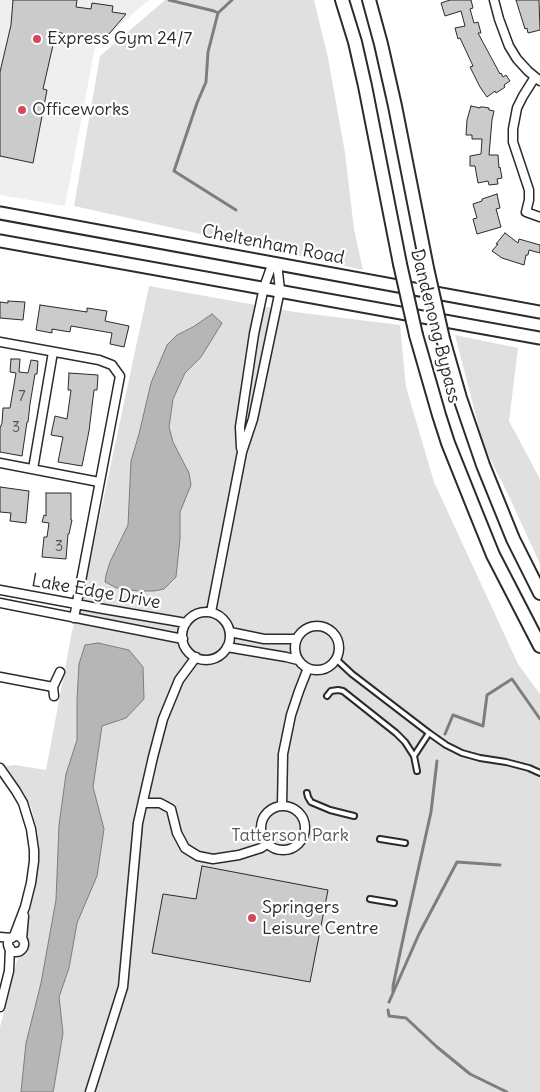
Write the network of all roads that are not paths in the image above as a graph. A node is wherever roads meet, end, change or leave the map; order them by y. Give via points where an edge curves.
1 (342, 0) edge
2 (369, 0) edge
3 (494, 0) edge
4 (537, 79) edge
5 (0, 213) edge
6 (540, 217) edge
7 (0, 240) edge
8 (275, 263) junction
9 (264, 288) junction
10 (280, 290) junction
11 (540, 312) edge
12 (540, 338) edge
13 (0, 342) edge
14 (53, 352) junction
15 (242, 452) junction
16 (0, 463) edge
17 (32, 469) junction
18 (99, 482) junction
19 (0, 590) edge
20 (540, 593) edge
21 (0, 604) edge
22 (77, 604) junction
23 (211, 612) junction
24 (74, 618) junction
25 (186, 623) junction
26 (230, 632) junction
27 (183, 639) junction
28 (297, 639) junction
29 (540, 646) edge
30 (227, 647) junction
31 (196, 657) junction
32 (298, 660) junction
33 (337, 660) junction
34 (308, 668) junction
35 (60, 672) dead end
36 (0, 677) edge
37 (53, 687) junction
38 (54, 696) dead end
39 (327, 696) dead end
40 (429, 733) junction
41 (414, 756) junction
42 (0, 768) edge
43 (417, 771) dead end
44 (540, 773) edge
45 (307, 793) dead end
46 (143, 803) junction
47 (282, 805) junction
48 (354, 816) dead end
49 (380, 839) dead end
50 (405, 843) dead end
51 (267, 844) junction
52 (370, 899) dead end
53 (394, 903) dead end
54 (25, 907) junction
55 (0, 937) edge
56 (13, 937) junction
57 (22, 939) junction
58 (0, 942) edge
59 (12, 949) junction
60 (0, 1007) edge
61 (90, 1092) edge

1 - 29 highway, Dandenong Bypass, bridge via 365,86 416,335 439,415 493,555
2 - 20 highway, Dandenong Bypass, bridge via 443,339 462,406 483,465
3 - 4 street via 509,46
4 - 6 street via 517,108 513,142 529,190 526,212
5 - 8 main road, Cheltenham Road
7 - 9 main road
8 - 9 street
8 - 10 street
8 - 11 main road, Cheltenham Road
9 - 10 main road
9 - 15 street via 240,427
10 - 12 main road
10 - 15 street via 253,419
13 - 14 street
14 - 17 street
14 - 18 street via 99,360 112,365 120,376
15 - 23 street
16 - 17 street
17 - 18 street
18 - 22 street
19 - 22 street, Lake Edge Drive
21 - 24 street, Lake Edge Drive
22 - 24 street
22 - 25 street, Lake Edge Drive
23 - 25 street via 197,614
23 - 26 street via 224,619
24 - 27 street, Lake Edge Drive
25 - 27 street
26 - 28 street via 264,639
26 - 30 street
27 - 31 street
28 - 32 street via 295,650
28 - 33 street via 306,628 321,625 328,628 334,632 340,645
30 - 31 street via 214,658
30 - 32 street
31 - 46 street via 179,680 163,719
32 - 34 street
33 - 34 street via 327,668
33 - 40 lane
34 - 47 street via 291,715 283,754
35 - 37 street
36 - 37 street
37 - 38 street
39 - 41 lane via 331,692 342,691 396,733
40 - 41 lane
40 - 44 lane via 462,753
41 - 43 lane
42 - 54 street via 23,803 31,829 34,861
45 - 48 lane via 311,802
46 - 51 street via 160,802 172,809 177,833 185,848 198,856 213,859 239,856
46 - 61 street via 138,823 123,987
47 - 51 street via 264,816 260,829
47 - 51 street via 296,810 303,820 305,832 299,843 287,850
49 - 50 lane
52 - 53 lane
54 - 56 street
54 - 57 street
55 - 56 street
56 - 57 street
56 - 59 street via 9,942
57 - 59 street via 22,949
58 - 59 street
59 - 60 street

